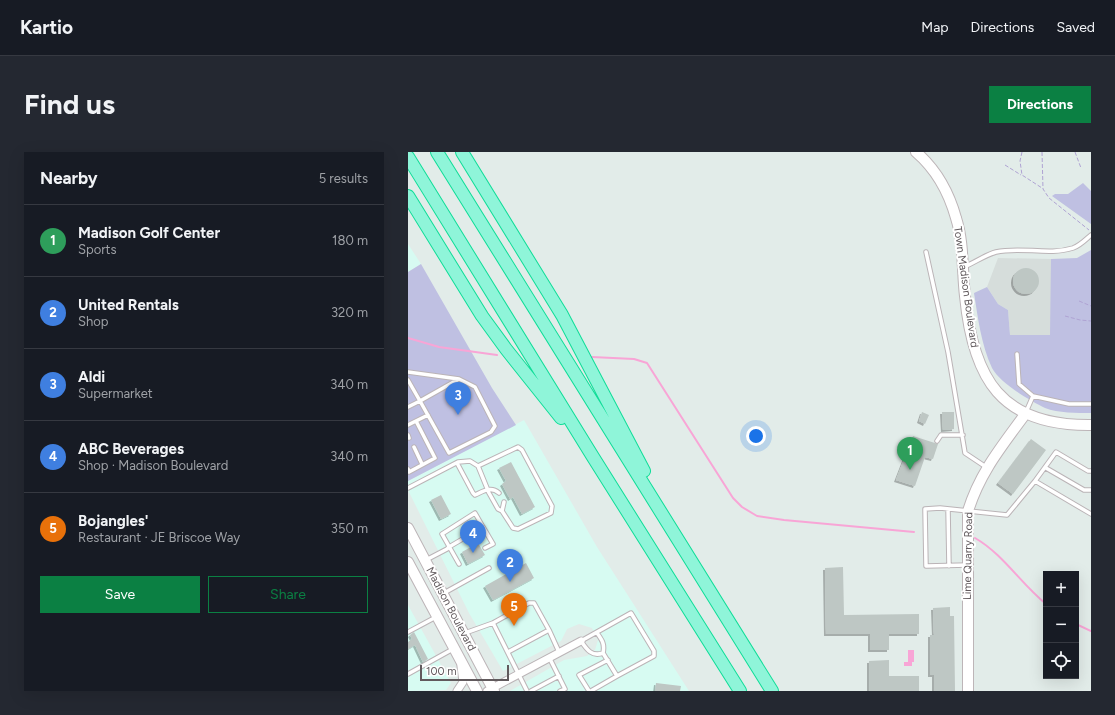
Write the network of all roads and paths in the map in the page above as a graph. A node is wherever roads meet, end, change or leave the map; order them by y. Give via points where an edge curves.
1 (437, 152) edge
2 (462, 152) edge
3 (916, 152) edge
4 (1022, 152) edge
5 (1042, 152) edge
6 (1075, 152) edge
7 (408, 157) edge
8 (1005, 165) dead end
9 (1081, 168) dead end
10 (1022, 175) junction
11 (1043, 189) junction
12 (408, 196) edge
13 (1091, 232) edge
14 (1091, 235) edge
15 (926, 252) dead end
16 (963, 268) junction
17 (1079, 301) dead end
18 (1091, 306) edge
19 (1065, 316) dead end
20 (1091, 321) edge
21 (1017, 354) dead end
22 (408, 372) edge
23 (459, 379) junction
24 (408, 380) edge
25 (410, 387) edge
26 (1033, 396) junction
27 (420, 401) junction
28 (1091, 404) edge
29 (408, 407) edge
30 (1026, 413) junction
31 (428, 415) junction
32 (416, 421) junction
33 (408, 425) edge
34 (1091, 425) edge
35 (962, 435) junction
36 (937, 441) dead end
37 (414, 447) dead end
38 (593, 457) junction
39 (457, 462) junction
40 (422, 464) junction
41 (478, 466) junction
42 (987, 468) junction
43 (1046, 468) junction
44 (408, 469) edge
45 (1091, 471) edge
46 (1035, 481) junction
47 (408, 488) edge
48 (488, 489) junction
49 (1091, 490) edge
50 (499, 494) dead end
51 (504, 502) dead end
52 (948, 509) junction
53 (502, 510) junction
54 (968, 511) junction
55 (1091, 514) edge
56 (483, 527) junction
57 (408, 528) edge
58 (676, 537) junction
59 (449, 547) junction
60 (485, 548) dead end
61 (425, 560) junction
62 (459, 564) dead end
63 (968, 565) junction
64 (949, 566) junction
65 (409, 567) edge
66 (489, 568) dead end
67 (443, 593) junction
68 (437, 616) junction
69 (493, 623) junction
70 (549, 630) junction
71 (408, 632) edge
72 (597, 633) junction
73 (464, 634) junction
74 (581, 641) junction
75 (454, 648) junction
76 (508, 652) junction
77 (560, 652) junction
78 (603, 653) junction
79 (549, 657) junction
80 (460, 660) junction
81 (608, 660) junction
82 (519, 673) junction
83 (408, 674) edge
84 (559, 676) junction
85 (617, 676) junction
86 (491, 690) edge
87 (565, 690) edge
88 (457, 691) edge
89 (477, 691) edge
90 (526, 691) edge
91 (530, 691) edge
92 (560, 691) edge
93 (590, 691) edge
94 (740, 691) edge
95 (772, 691) edge
96 (968, 691) edge

1 - 58 highway
2 - 58 highway via 562,315
3 - 16 street, Town Madison Boulevard via 934,170 946,190 959,230
4 - 10 path
5 - 11 path
6 - 9 path
7 - 38 highway
8 - 10 path
10 - 11 path
11 - 13 path via 1049,198
12 - 38 highway via 482,316
14 - 16 lane via 1074,248 1037,252 995,252
15 - 35 lane via 948,352
16 - 30 street, Town Madison Boulevard via 970,336 975,355 994,388 1005,400
17 - 18 path
19 - 20 path
21 - 26 lane via 1019,384
22 - 23 lane
23 - 27 lane
23 - 31 lane via 475,387 495,426 490,432 449,454
24 - 25 lane
25 - 27 lane
26 - 28 lane via 1069,404
26 - 30 lane
27 - 29 lane
27 - 31 lane
30 - 34 street, Town Madison Boulevard via 1053,423
30 - 42 street, Lime Quarry Road
31 - 32 lane
32 - 33 lane
32 - 40 lane via 435,458
35 - 36 lane via 941,435
35 - 42 lane via 965,453
37 - 40 lane
38 - 94 highway
39 - 41 lane via 470,461
39 - 47 lane
39 - 48 lane via 473,494
40 - 44 lane via 409,472
41 - 48 lane
41 - 53 lane via 518,447 552,506 550,513 515,530
42 - 54 street, Lime Quarry Road via 975,488
43 - 45 lane via 1056,452
43 - 46 lane
43 - 49 lane via 1084,490
46 - 54 lane via 1007,515
46 - 55 lane
48 - 50 lane
48 - 53 lane via 498,509
51 - 53 lane
52 - 54 lane
52 - 64 lane
52 - 64 lane via 925,510 926,566
54 - 63 street, Lime Quarry Road
56 - 59 lane
56 - 59 lane via 475,513 442,534
56 - 60 lane via 493,544
57 - 61 street, Madison Boulevard
58 - 95 highway
59 - 61 lane
59 - 62 lane
61 - 65 street
61 - 67 street, Madison Boulevard
63 - 64 lane
63 - 96 street, Lime Quarry Road
65 - 68 street, Madison Boulevard
66 - 67 lane
67 - 73 street, Madison Boulevard
68 - 71 lane
68 - 75 street, Madison Boulevard
69 - 70 lane via 532,603 536,605
69 - 73 lane
69 - 76 lane
70 - 76 lane
70 - 77 lane
72 - 74 lane
72 - 78 lane via 604,642
72 - 85 lane via 631,613 654,651 654,656
73 - 86 street, Madison Boulevard
74 - 77 street
74 - 78 lane via 589,652
75 - 80 street, Madison Boulevard
75 - 83 lane
76 - 82 lane
77 - 79 street
78 - 81 lane
79 - 82 street
79 - 84 lane
80 - 88 street via 463,682
80 - 89 street, Madison Boulevard
81 - 85 lane
81 - 93 lane via 580,675
82 - 86 street
82 - 90 lane
84 - 87 lane
84 - 91 lane
85 - 93 lane
87 - 92 lane

